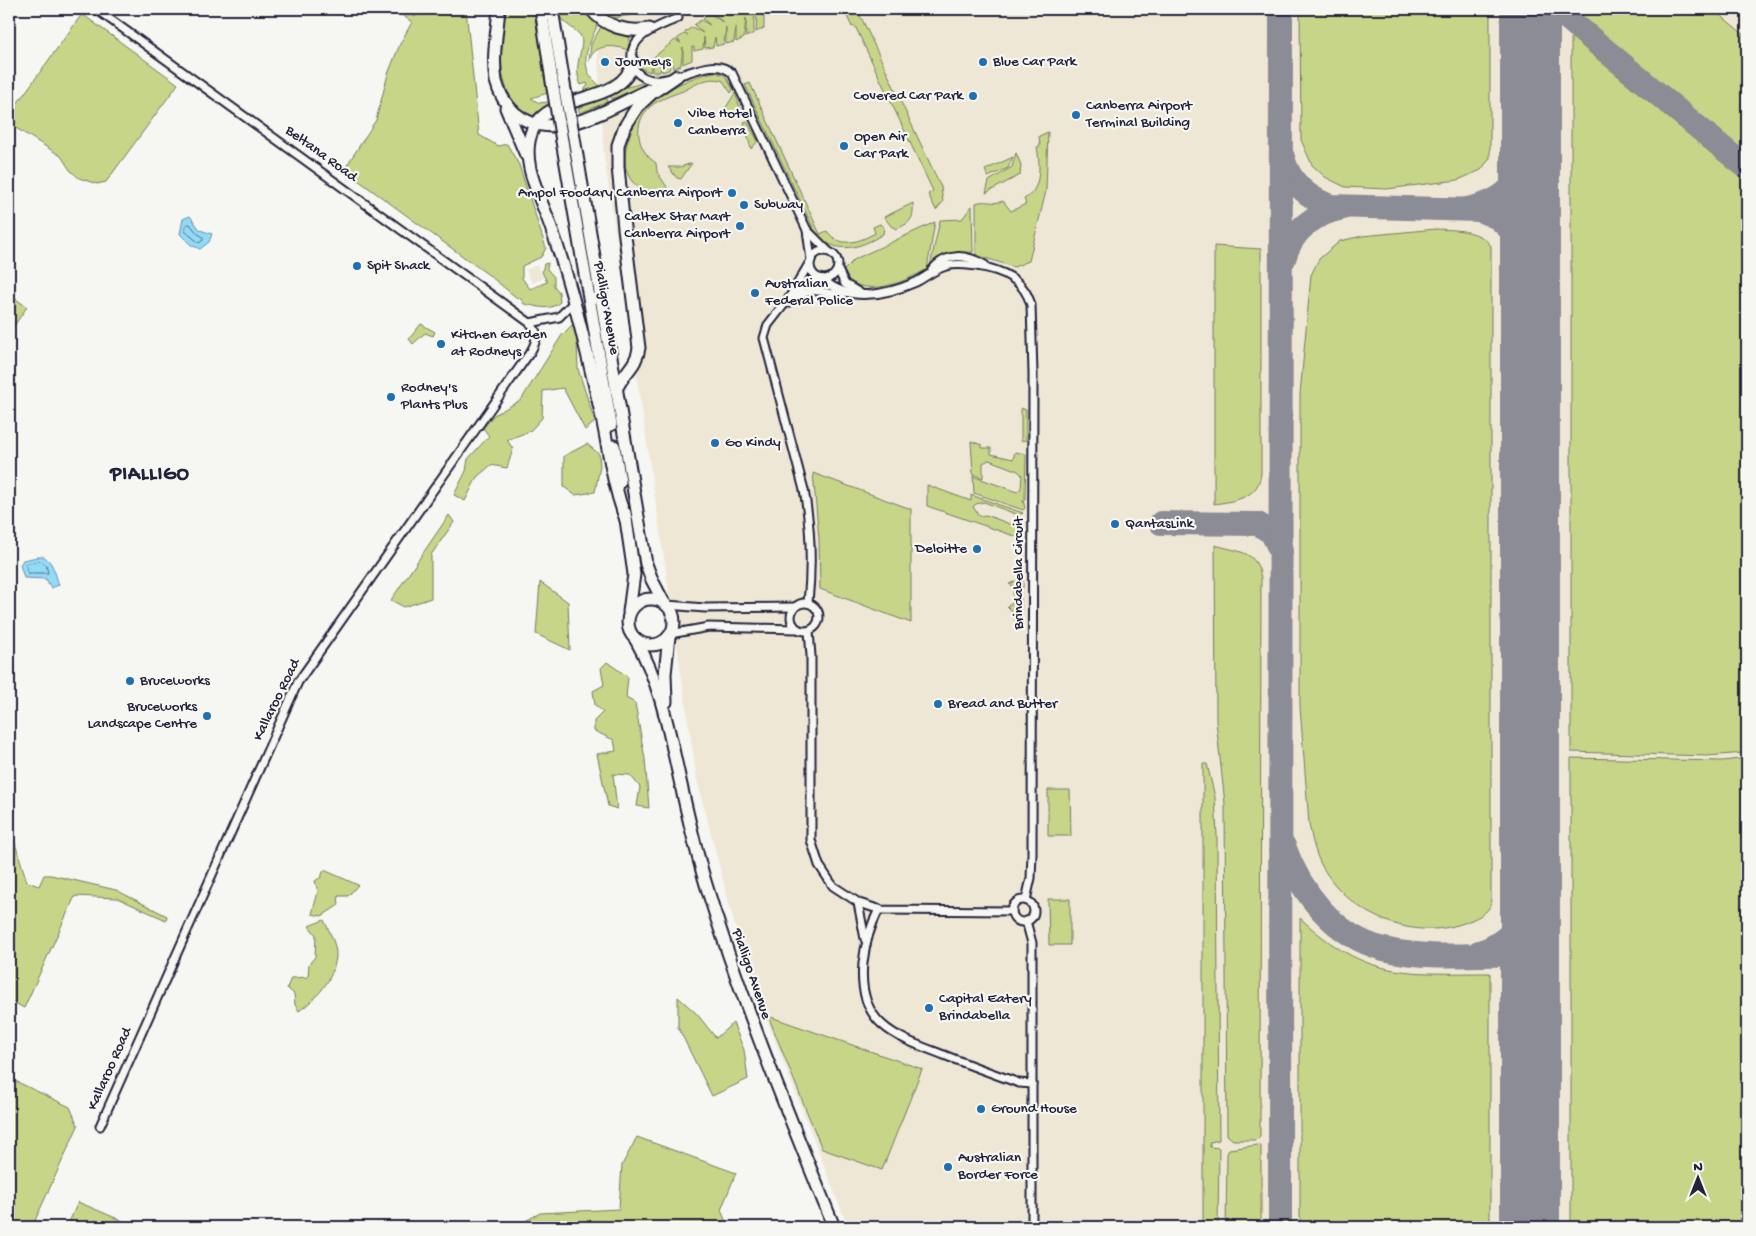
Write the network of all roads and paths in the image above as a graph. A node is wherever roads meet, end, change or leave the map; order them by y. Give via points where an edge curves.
1 (96, 9) edge
2 (499, 9) edge
3 (540, 9) edge
4 (552, 9) edge
5 (591, 9) edge
6 (678, 18) dead end
7 (649, 29) junction
8 (633, 62) junction
9 (677, 76) junction
10 (501, 94) junction
11 (536, 124) junction
12 (568, 139) junction
13 (529, 164) junction
14 (807, 230) junction
15 (829, 252) junction
16 (811, 261) junction
17 (838, 270) junction
18 (822, 279) junction
19 (862, 294) junction
20 (790, 298) junction
21 (574, 302) junction
22 (782, 307) junction
23 (530, 323) junction
24 (616, 390) junction
25 (626, 520) junction
26 (666, 604) junction
27 (808, 604) junction
28 (795, 607) junction
29 (629, 612) junction
30 (796, 629) junction
31 (809, 631) junction
32 (670, 635) junction
33 (636, 640) junction
34 (667, 721) junction
35 (1026, 900) junction
36 (858, 903) junction
37 (879, 909) junction
38 (1012, 911) junction
39 (1026, 921) junction
40 (865, 944) junction
41 (1032, 1084) junction
42 (100, 1126) dead end
43 (834, 1227) edge
44 (1032, 1227) edge

1 - 23 street, Beltana Road
2 - 10 main road via 495,64
3 - 12 main road, Pialligo Avenue, bridge via 553,88
4 - 12 main road, Pialligo Avenue, bridge via 565,90
5 - 7 main road via 616,27
6 - 7 street
7 - 8 street via 636,43
8 - 9 street via 636,71 643,76 655,79
8 - 11 main road via 626,76 612,87 554,110
9 - 11 main road via 572,124 553,127
9 - 14 street via 718,66 729,70
9 - 24 main road via 637,107 618,145 624,228 639,348 635,363
10 - 11 main road via 517,114
10 - 13 main road
11 - 13 main road via 528,143
12 - 24 main road, Pialligo Avenue
12 - 25 main road, Pialligo Avenue
13 - 21 main road
14 - 15 street
14 - 16 street
15 - 16 street via 817,253
15 - 17 street via 837,259
16 - 18 street via 812,272
16 - 20 street
17 - 18 street via 832,277
17 - 19 street via 845,284
18 - 19 street, Brindabella Circuit via 841,292
18 - 20 street via 808,282
19 - 22 street via 841,296 813,290
19 - 35 street, Brindabella Circuit via 913,283 926,276 939,262 954,257 971,258 1015,278 1028,295 1031,305 1032,854
20 - 22 street
21 - 23 street via 559,317
21 - 25 main road via 601,415 613,483
22 - 27 street via 767,326 764,342 804,490 811,567
23 - 42 street, Kallaroo Road via 537,334 534,347 298,682
24 - 26 main road, Pialligo Avenue via 648,569
25 - 29 main road, Pialligo Avenue via 634,574
26 - 28 street via 705,608
26 - 29 main road via 656,599 642,600
26 - 32 main road via 674,619
27 - 28 street
27 - 31 street via 815,607 819,617 815,627
28 - 30 street via 791,620
29 - 33 main road via 629,630
30 - 31 street
30 - 32 street via 709,627
31 - 36 street via 811,840 824,874 841,892
32 - 33 main road via 653,645
32 - 34 main road, Pialligo Avenue via 665,674
33 - 34 main road, Pialligo Avenue via 650,666
34 - 43 main road, Pialligo Avenue via 694,843 722,936 763,1051
35 - 38 street via 1017,902
35 - 39 street via 1034,912
36 - 37 street
36 - 40 street
37 - 38 street
37 - 40 street
38 - 39 street via 1017,920
39 - 41 street via 1032,943
40 - 41 street via 862,980 865,998 872,1012 890,1032 902,1040 1019,1083
41 - 44 street

